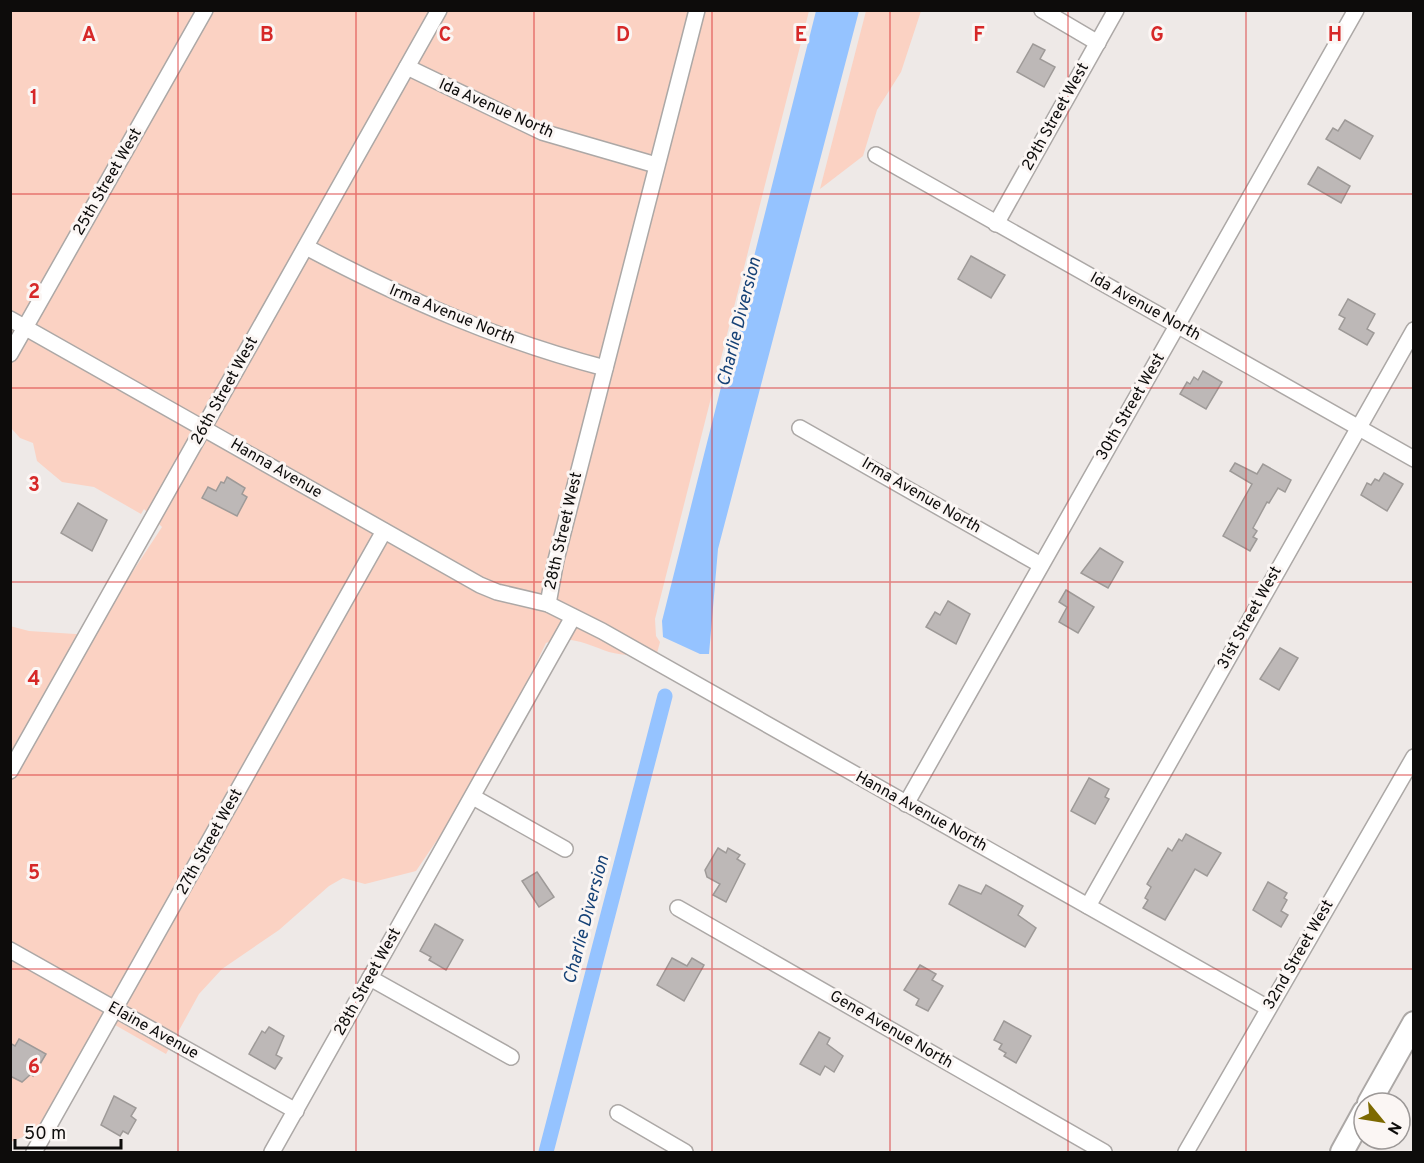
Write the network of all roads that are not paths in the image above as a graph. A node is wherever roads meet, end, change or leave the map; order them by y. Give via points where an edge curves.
1 (205, 10) edge
2 (439, 10) edge
3 (696, 10) edge
4 (1042, 10) edge
5 (1116, 10) edge
6 (1356, 10) edge
7 (1098, 43) junction
8 (407, 67) junction
9 (876, 155) dead end
10 (656, 165) junction
11 (996, 224) junction
12 (306, 247) junction
13 (10, 319) edge
14 (1177, 326) junction
15 (26, 328) junction
16 (1413, 330) edge
17 (10, 354) edge
18 (605, 368) junction
19 (1359, 427) junction
20 (204, 428) junction
21 (800, 428) dead end
22 (1413, 459) edge
23 (384, 531) junction
24 (1041, 565) junction
25 (548, 604) junction
26 (573, 617) junction
27 (1413, 757) edge
28 (10, 771) edge
29 (473, 797) junction
30 (906, 804) junction
31 (565, 849) dead end
32 (1088, 906) junction
33 (678, 908) dead end
34 (10, 950) edge
35 (370, 978) junction
36 (1268, 1008) junction
37 (115, 1009) junction
38 (1413, 1023) edge
39 (511, 1057) dead end
40 (1376, 1091) edge
41 (296, 1111) junction
42 (618, 1113) dead end
43 (1352, 1134) edge
44 (34, 1152) edge
45 (272, 1152) edge
46 (685, 1152) edge
47 (1104, 1152) edge
48 (1186, 1152) edge
49 (1342, 1152) edge

1 - 15 street, 25th Street West
2 - 8 street, 26th Street West
3 - 10 street, 28th Street West
4 - 7 street
5 - 7 street, 29th Street West
6 - 14 street, 30th Street West
7 - 11 street, 29th Street West
8 - 10 street, Ida Avenue North via 542,132
8 - 12 street, 26th Street West
9 - 11 street, Ida Avenue North
10 - 18 street, 28th Street West
11 - 14 street, Ida Avenue North
12 - 18 street, Irma Avenue North via 423,306 529,346
12 - 20 street, 26th Street West
13 - 15 street, Hanna Avenue
14 - 19 street, Ida Avenue North
14 - 24 street, 30th Street West
15 - 17 street, 25th Street West
15 - 20 street, Hanna Avenue
16 - 19 street, 31st Street West
18 - 25 street, 28th Street West
19 - 22 street, Ida Avenue North
19 - 32 street, 31st Street West
20 - 23 street, Hanna Avenue
20 - 28 street, 26th Street West
21 - 24 street, Irma Avenue North
23 - 25 street, Hanna Avenue via 497,592
23 - 37 street, 27th Street West
24 - 30 street, 30th Street West
25 - 26 street, 28th Street West
26 - 29 street, 28th Street West
26 - 30 street, Hanna Avenue North
27 - 36 street, 32nd Street West
29 - 31 street
29 - 35 street, 28th Street West
30 - 32 street, Hanna Avenue North
32 - 36 street, Hanna Avenue North
33 - 47 street, Gene Avenue North
34 - 37 street, Elaine Avenue
35 - 39 street
35 - 41 street, 28th Street West
36 - 48 street, 32nd Street West
37 - 41 street, Elaine Avenue
37 - 44 street, 27th Street West
38 - 40 street
41 - 45 street, 28th Street West
42 - 46 street
43 - 49 street

